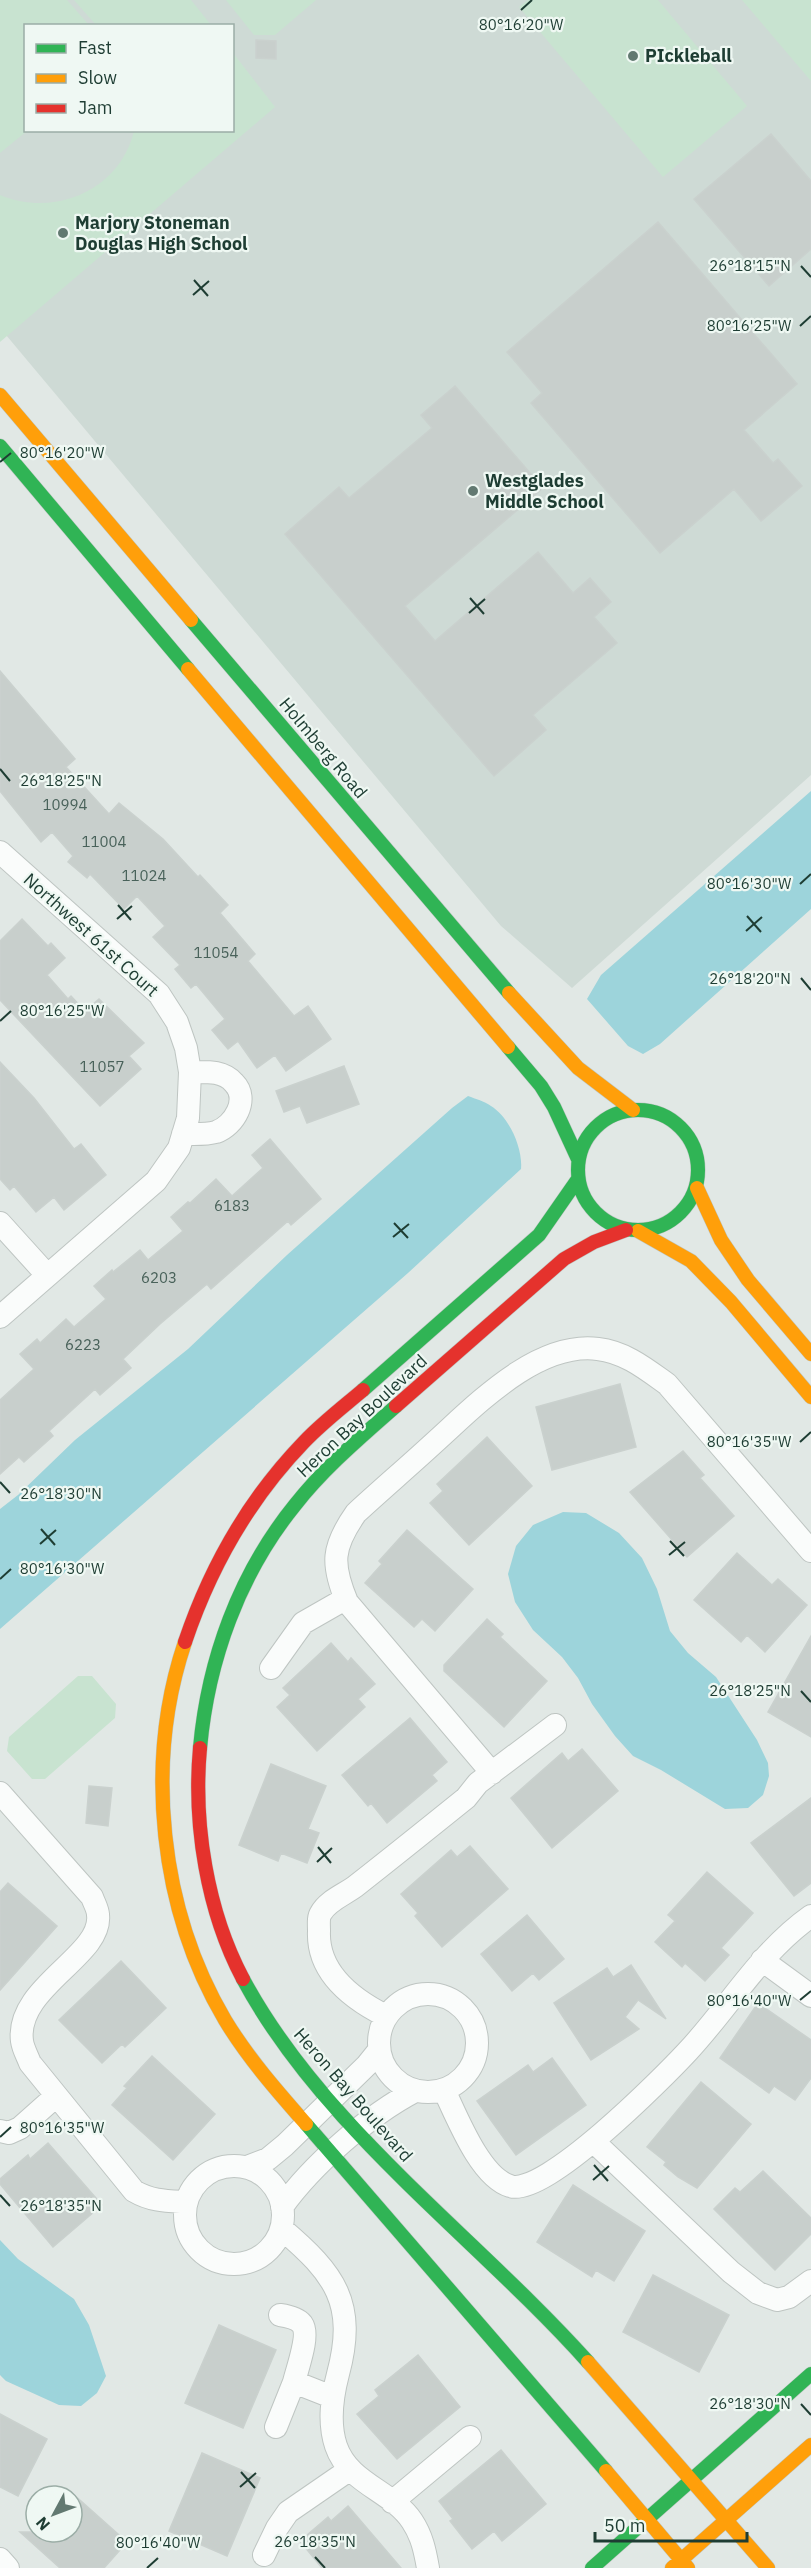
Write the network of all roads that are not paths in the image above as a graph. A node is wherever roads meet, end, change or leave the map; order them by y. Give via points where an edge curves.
1 (0, 395) edge
2 (0, 446) edge
3 (0, 852) edge
4 (190, 1082) junction
5 (633, 1110) junction
6 (183, 1134) junction
7 (578, 1159) junction
8 (578, 1179) junction
9 (697, 1188) junction
10 (0, 1223) edge
11 (632, 1230) junction
12 (47, 1275) junction
13 (0, 1317) edge
14 (811, 1354) edge
15 (811, 1397) edge
16 (811, 1551) edge
17 (345, 1599) junction
18 (271, 1668) dead end
19 (555, 1725) dead end
20 (492, 1773) junction
21 (0, 1793) edge
22 (811, 1916) edge
23 (762, 1960) junction
24 (811, 1996) edge
25 (386, 2016) junction
26 (379, 2050) junction
27 (444, 2090) junction
28 (415, 2091) junction
29 (56, 2096) junction
30 (329, 2100) junction
31 (305, 2125) junction
32 (0, 2131) edge
33 (358, 2131) junction
34 (593, 2141) junction
35 (330, 2155) junction
36 (247, 2167) junction
37 (185, 2202) junction
38 (282, 2218) junction
39 (811, 2281) edge
40 (279, 2315) dead end
41 (811, 2374) edge
42 (294, 2382) junction
43 (332, 2397) junction
44 (276, 2427) dead end
45 (470, 2437) dead end
46 (811, 2445) edge
47 (349, 2470) junction
48 (691, 2481) junction
49 (392, 2502) junction
50 (646, 2520) junction
51 (726, 2521) junction
52 (264, 2555) dead end
53 (0, 2559) edge
54 (680, 2566) edge
55 (8, 2568) edge
56 (428, 2568) edge
57 (592, 2568) edge
58 (768, 2568) edge

1 - 5 street, Holmberg Road via 497,980 578,1068
2 - 7 street via 541,1086
3 - 4 street, Northwest 61st Court via 159,994 177,1022 186,1048
4 - 6 street, Northwest 61st Court
4 - 6 street via 213,1072 223,1075 239,1090 239,1110 216,1132
5 - 7 street via 614,1114 597,1125 585,1140
5 - 9 street via 652,1111 685,1132 695,1149 699,1168
6 - 12 street, Northwest 61st Court via 179,1148 156,1181
7 - 8 street
8 - 11 street via 589,1206 612,1225
8 - 31 street, Heron Bay Boulevard via 539,1235 304,1442 280,1468 229,1540 199,1604 176,1669 163,1752 163,1814 174,1887 194,1957 225,2019 266,2079
9 - 11 street via 690,1202 668,1224
9 - 14 street via 721,1240 748,1280
10 - 12 street
11 - 15 street via 691,1261
11 - 30 street, Heron Bay Boulevard via 594,1242 564,1259 330,1466 265,1545 219,1645 204,1702 198,1758 199,1822 207,1875 225,1938 252,1998 288,2052
12 - 13 street, Northwest 61st Court
16 - 17 street via 667,1384 618,1353 578,1348 552,1357 497,1387 356,1513 342,1533 336,1553
17 - 18 street via 303,1623
17 - 20 street
19 - 20 street
20 - 25 street via 320,1914 319,1940 329,1970 361,2003
21 - 29 street via 92,1898 99,1916 95,1934 34,2000 24,2019 22,2042 30,2063
22 - 23 street
23 - 24 street
23 - 34 street via 690,2049
25 - 26 street via 379,2032
25 - 27 street via 397,2003 412,1995 429,1993 447,1996 472,2019 477,2053 471,2069
26 - 28 street via 390,2076
26 - 30 street
27 - 28 street
27 - 34 street via 470,2146 498,2180 511,2187 526,2187 549,2175
28 - 33 street via 391,2103
29 - 32 street via 20,2128 9,2133
29 - 37 street via 134,2191 158,2201
30 - 31 street
30 - 33 street, Heron Bay Boulevard
31 - 35 street, Heron Bay Boulevard
31 - 36 street via 268,2159
33 - 35 street
33 - 48 street, Heron Bay Boulevard via 401,2178 552,2323
34 - 39 street via 758,2293 777,2300 789,2297
35 - 38 street via 310,2172
35 - 50 street, Heron Bay Boulevard via 510,2358
36 - 37 street via 231,2165 202,2176
36 - 38 street via 272,2184 280,2198
37 - 38 street via 187,2233 206,2257 220,2264 236,2265 265,2255 275,2243
38 - 43 street via 337,2291 346,2320 344,2352
40 - 42 street via 302,2324 305,2336
41 - 48 street
42 - 43 street
42 - 44 street
43 - 47 street via 335,2444
45 - 49 street
46 - 51 street
47 - 49 street
47 - 52 street via 288,2512
48 - 50 street
48 - 51 street, Heron Bay Boulevard
49 - 56 street via 411,2520 424,2544
50 - 54 street, Heron Bay Boulevard
50 - 57 street
51 - 54 street
51 - 58 street, Heron Bay Boulevard
53 - 55 street

